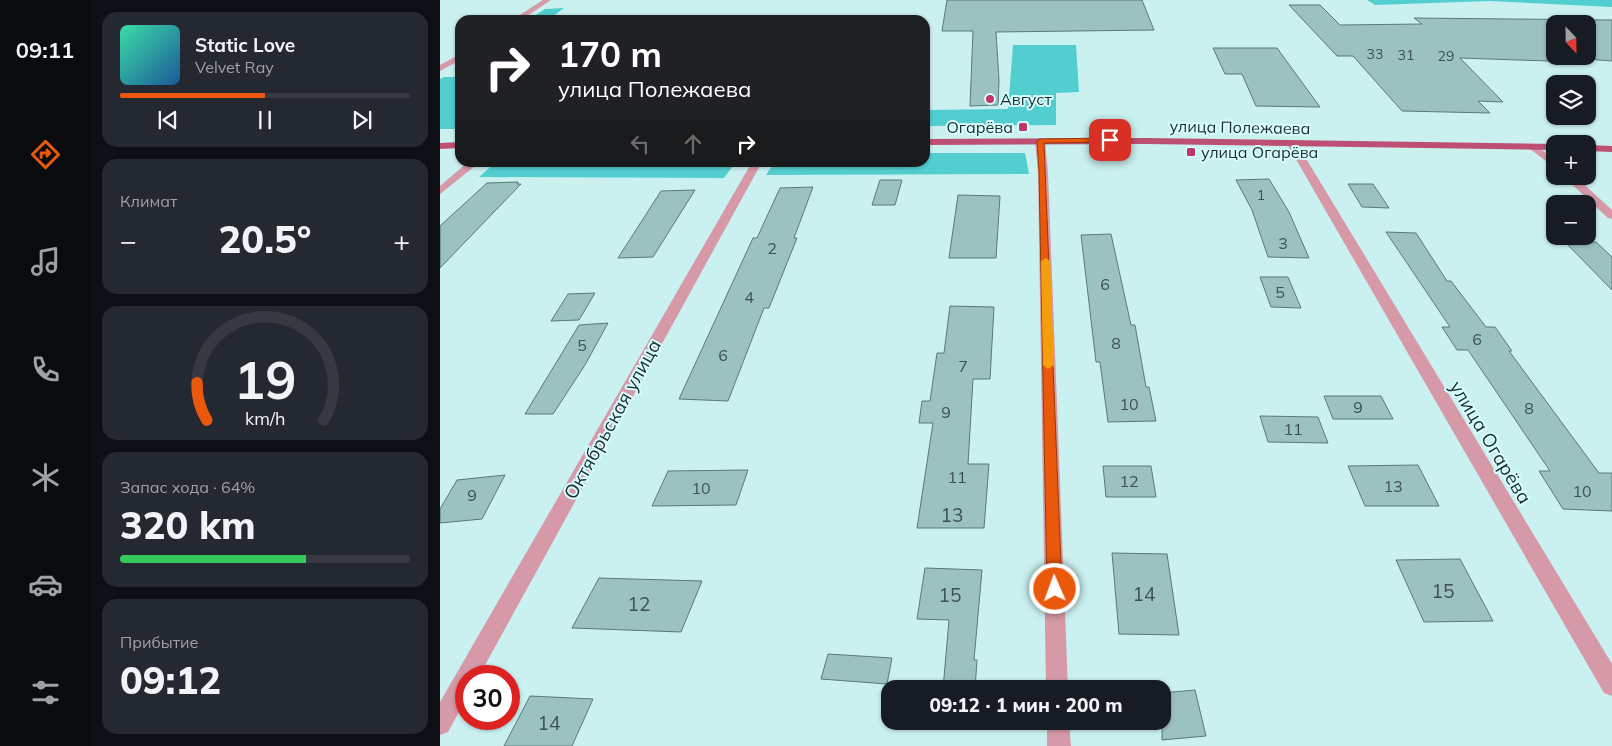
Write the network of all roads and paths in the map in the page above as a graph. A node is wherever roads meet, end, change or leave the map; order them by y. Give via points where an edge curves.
1 (548, 0) edge
2 (524, 15) edge
3 (455, 59) edge
4 (440, 69) edge
5 (1040, 141) junction
6 (930, 142) edge
7 (1291, 142) junction
8 (455, 145) edge
9 (440, 146) edge
10 (1534, 146) junction
11 (1546, 147) edge
12 (1596, 148) edge
13 (1612, 149) edge
14 (1546, 157) edge
15 (469, 167) edge
16 (754, 167) edge
17 (1578, 185) edge
18 (440, 191) edge
19 (1612, 216) edge
20 (474, 665) edge
21 (1057, 680) edge
22 (1612, 685) edge
23 (455, 698) edge
24 (440, 724) edge
25 (1058, 730) edge
26 (1059, 746) edge

1 - 2 street
3 - 4 street
5 - 6 main road, улица Полежаева
5 - 7 main road, улица Полежаева
5 - 21 street via 1044,182
7 - 10 main road, улица Полежаева
7 - 22 street, улица Огарёва
8 - 9 main road
10 - 11 main road, улица Полежаева
10 - 14 street
12 - 13 main road
15 - 18 street
16 - 20 street, Октябрьская улица
17 - 19 street
23 - 24 street, Октябрьская улица
25 - 26 street

